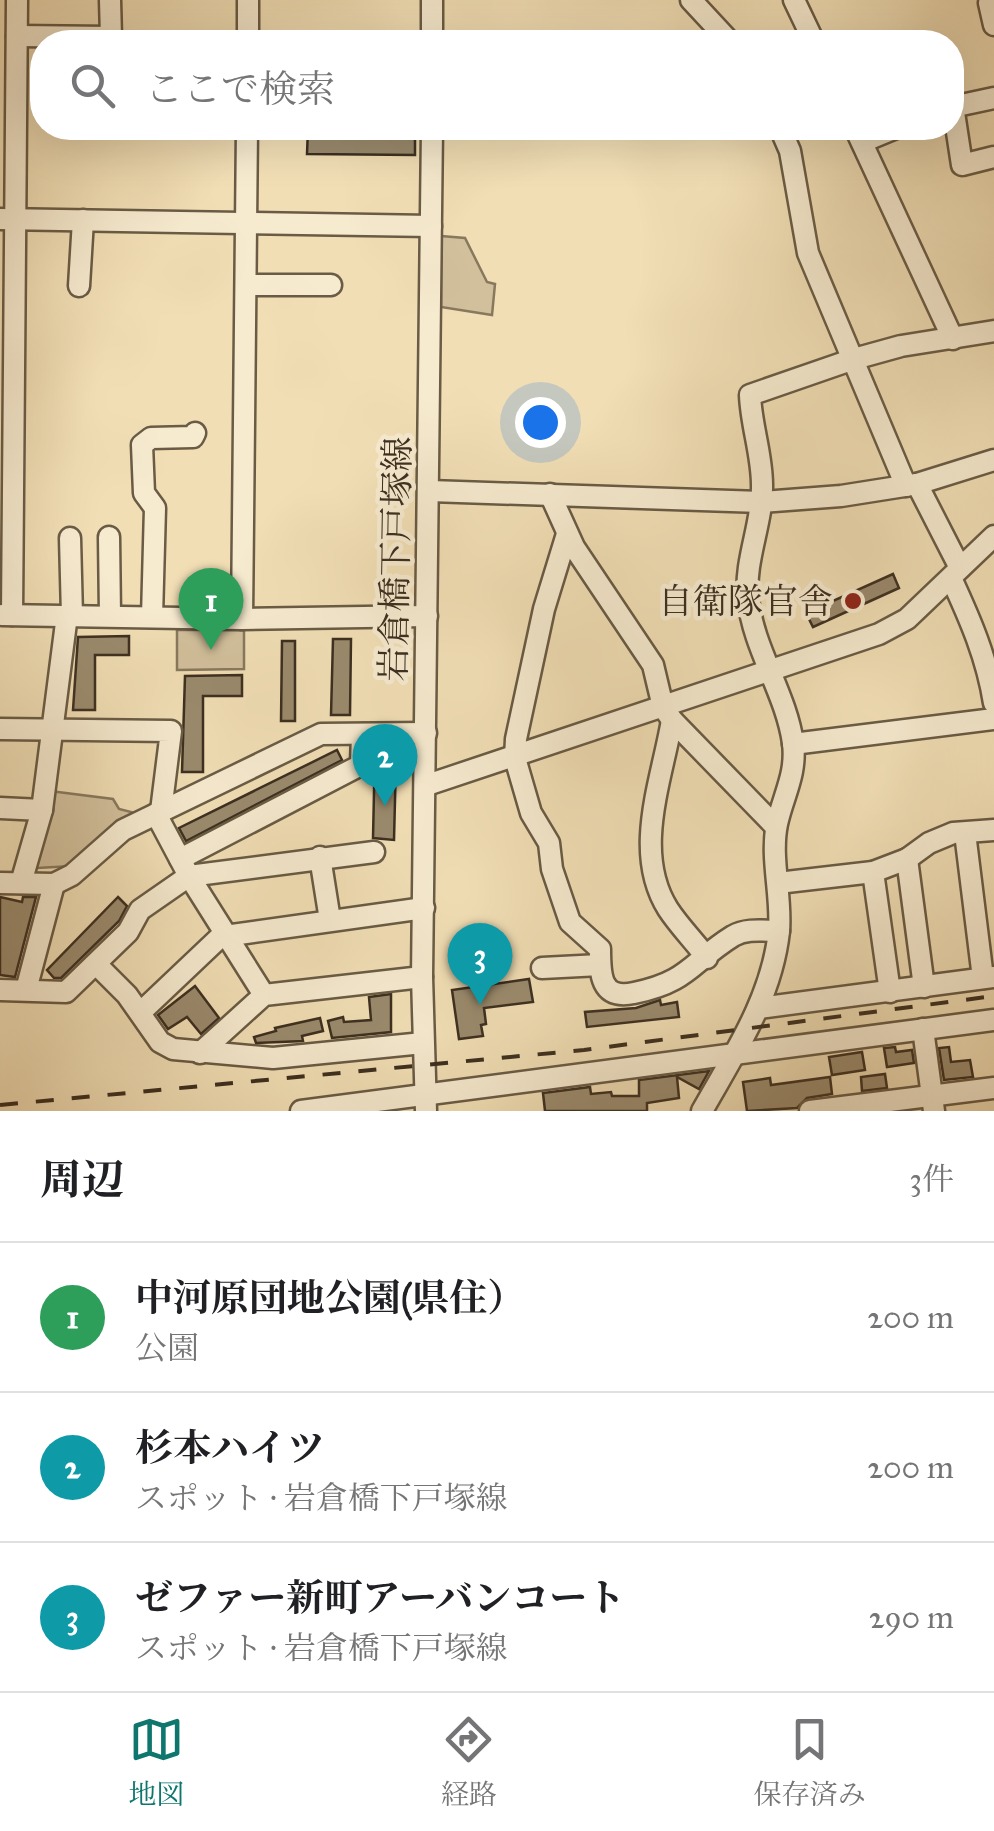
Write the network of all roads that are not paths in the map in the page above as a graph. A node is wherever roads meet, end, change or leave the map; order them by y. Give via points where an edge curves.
1 (18, 0) edge
2 (110, 0) edge
3 (248, 0) edge
4 (432, 0) edge
5 (691, 0) edge
6 (794, 0) edge
7 (989, 3) dead end
8 (994, 25) edge
9 (111, 30) edge
10 (248, 30) edge
11 (432, 30) edge
12 (719, 30) edge
13 (808, 30) edge
14 (17, 36) junction
15 (30, 36) edge
16 (8, 77) edge
17 (994, 98) edge
18 (964, 104) edge
19 (247, 140) edge
20 (432, 140) edge
21 (784, 140) edge
22 (860, 140) edge
23 (958, 140) edge
24 (994, 157) edge
25 (8, 219) edge
26 (83, 220) junction
27 (246, 223) junction
28 (431, 226) junction
29 (246, 284) junction
30 (79, 286) dead end
31 (332, 286) dead end
32 (994, 331) edge
33 (953, 338) junction
34 (854, 359) junction
35 (195, 433) dead end
36 (7, 440) edge
37 (994, 460) edge
38 (912, 485) junction
39 (430, 491) junction
40 (550, 494) junction
41 (761, 502) junction
42 (567, 534) junction
43 (994, 536) edge
44 (109, 537) dead end
45 (70, 538) dead end
46 (955, 573) junction
47 (6, 615) edge
48 (70, 616) junction
49 (110, 616) junction
50 (427, 616) junction
51 (152, 617) junction
52 (242, 618) junction
53 (767, 670) junction
54 (994, 703) edge
55 (668, 714) junction
56 (994, 719) edge
57 (53, 728) junction
58 (0, 729) edge
59 (426, 733) junction
60 (362, 734) junction
61 (793, 744) junction
62 (515, 758) junction
63 (427, 786) junction
64 (0, 808) edge
65 (42, 810) junction
66 (158, 813) junction
67 (776, 826) junction
68 (994, 830) edge
69 (965, 833) junction
70 (374, 852) dead end
71 (320, 857) junction
72 (907, 858) junction
73 (184, 868) junction
74 (874, 872) junction
75 (10, 883) edge
76 (778, 883) junction
77 (54, 884) junction
78 (424, 908) junction
79 (330, 920) junction
80 (779, 932) junction
81 (225, 936) junction
82 (707, 958) junction
83 (96, 964) junction
84 (600, 965) junction
85 (542, 968) dead end
86 (422, 976) junction
87 (989, 978) edge
88 (924, 987) junction
89 (0, 990) edge
90 (26, 990) junction
91 (890, 992) junction
92 (264, 995) junction
93 (759, 1008) junction
94 (141, 1012) junction
95 (994, 1020) edge
96 (923, 1029) junction
97 (423, 1043) junction
98 (200, 1053) junction
99 (734, 1054) junction
100 (994, 1088) edge
101 (424, 1103) edge
102 (932, 1104) edge
103 (300, 1111) edge
104 (702, 1111) edge
105 (810, 1111) edge

1 - 14 street
2 - 9 street
3 - 10 street
4 - 11 street
5 - 12 street
6 - 13 street
7 - 8 street
14 - 15 street
14 - 16 street
16 - 25 street
17 - 18 street
19 - 27 street
20 - 28 street, 岩倉橋下戸塚線
21 - 34 street via 808,252
22 - 33 street
23 - 24 street via 962,165
25 - 26 street
25 - 36 street
26 - 27 street
26 - 30 street
27 - 28 street
27 - 29 street
28 - 39 street, 岩倉橋下戸塚線
29 - 31 street
29 - 52 street
32 - 33 street
33 - 34 street
34 - 38 street
34 - 41 street via 750,395
35 - 51 street via 142,445 144,494 155,508
36 - 47 street
37 - 38 street
38 - 41 street
38 - 46 street
39 - 40 street
39 - 50 street, 岩倉橋下戸塚線
40 - 41 street
40 - 42 street
41 - 53 street via 748,598
42 - 55 street via 653,665
42 - 62 street via 544,609
43 - 46 street
44 - 49 street
45 - 48 street
46 - 53 street via 907,619 879,634
46 - 54 street
47 - 48 street
48 - 49 street
48 - 57 street
49 - 51 street
50 - 52 street
50 - 59 street, 岩倉橋下戸塚線
51 - 52 street
53 - 55 street
53 - 61 street
55 - 62 street
55 - 67 street
55 - 82 street via 651,858 667,908
56 - 61 street
57 - 58 street
57 - 65 street
57 - 66 street via 171,731
59 - 60 street
59 - 63 street, 岩倉橋下戸塚線
60 - 66 street via 321,734
60 - 73 street via 361,765
61 - 67 street via 792,778
62 - 63 street
62 - 84 street via 531,813 549,843 570,922 600,949
63 - 78 street, 岩倉橋下戸塚線
64 - 65 street
65 - 75 street
66 - 73 street
66 - 77 street via 124,830
67 - 76 street
68 - 69 street
69 - 72 street via 929,843
69 - 87 street
70 - 71 street
71 - 73 street
71 - 79 street
72 - 74 street
72 - 88 street
73 - 81 street
73 - 83 street
74 - 76 street
74 - 91 street
75 - 77 street
76 - 80 street
77 - 90 street
78 - 79 street
78 - 86 street, 岩倉橋下戸塚線
79 - 81 street
80 - 82 street via 749,930
80 - 93 street
81 - 92 street
81 - 94 street
82 - 84 street via 661,988 620,996 608,990
83 - 90 street via 66,992
83 - 94 street
84 - 85 street
86 - 92 street
86 - 97 street, 岩倉橋下戸塚線
87 - 88 street
88 - 91 street
89 - 90 street
91 - 93 street
92 - 98 street
93 - 99 street
94 - 98 street via 160,1042
95 - 96 street
96 - 99 street
96 - 102 street
97 - 98 street via 290,1058
97 - 101 street, 岩倉橋下戸塚線
99 - 101 street
99 - 104 street
100 - 102 street
101 - 103 street
102 - 105 street

